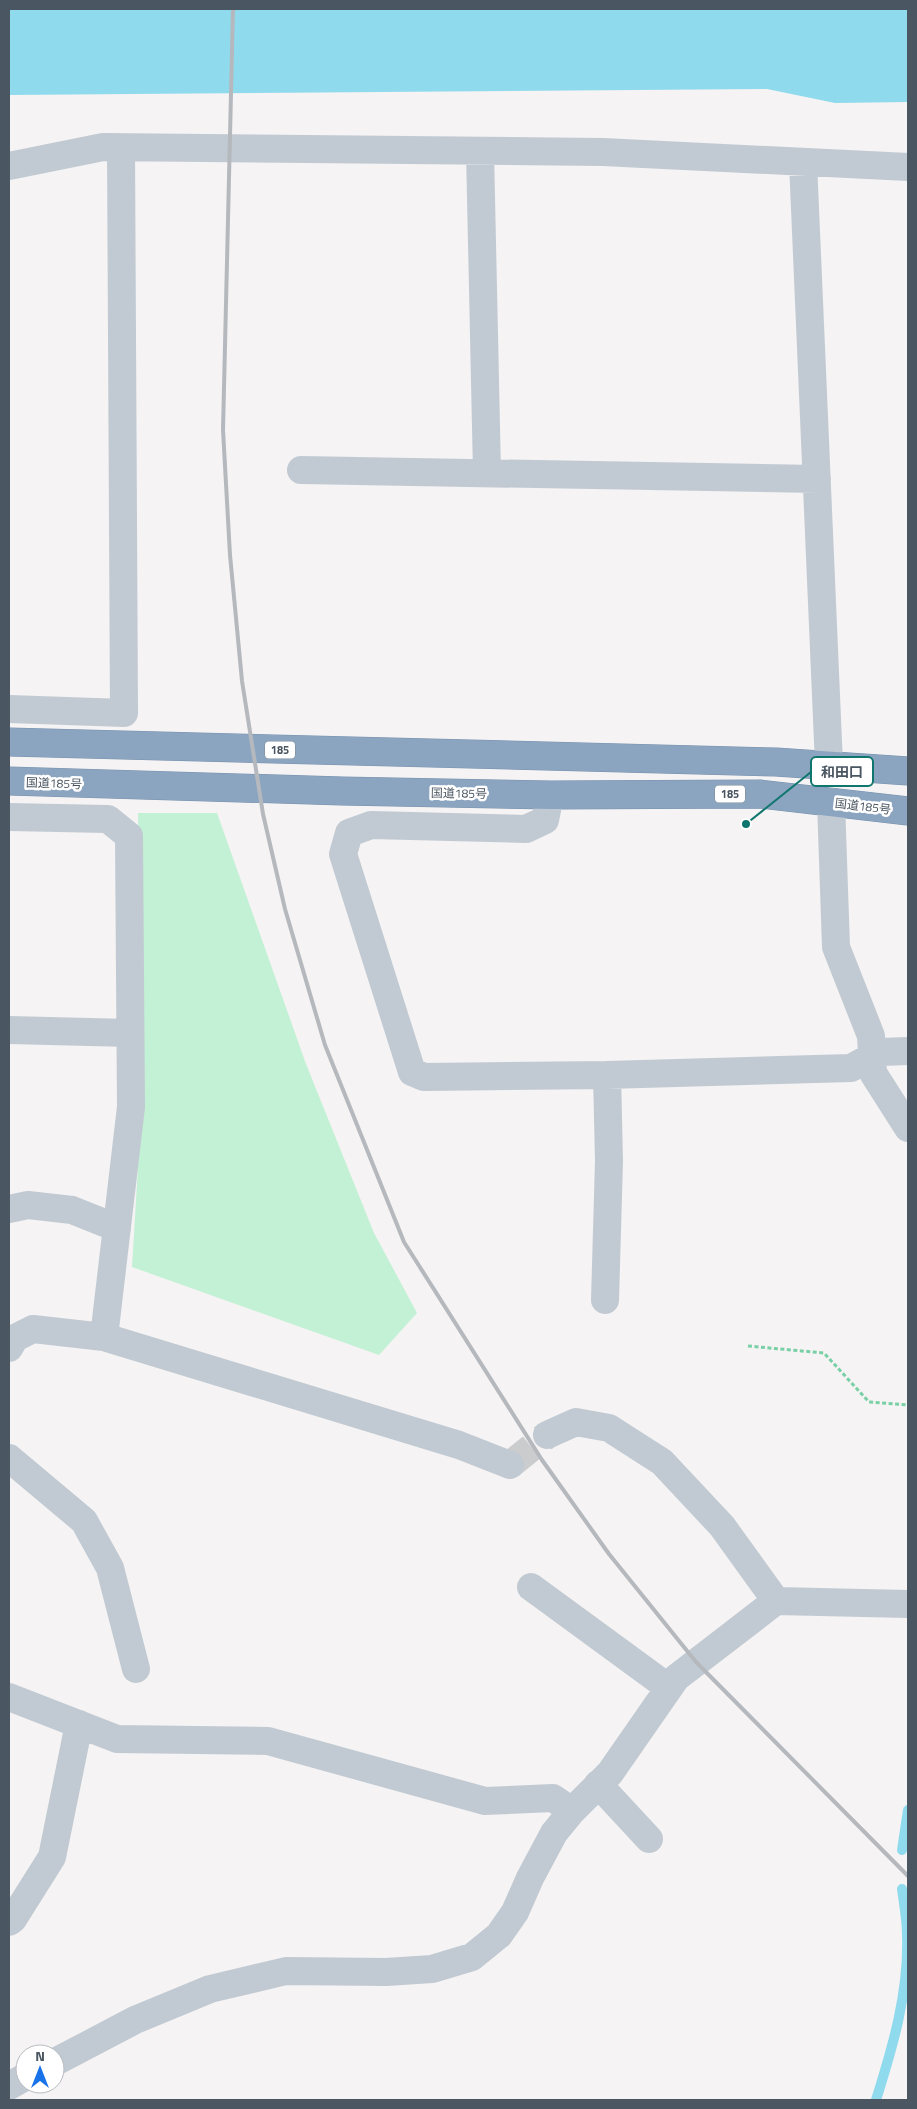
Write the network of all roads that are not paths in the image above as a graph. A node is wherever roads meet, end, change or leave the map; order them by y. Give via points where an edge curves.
1 (120, 148) junction
2 (480, 151) junction
3 (803, 162) junction
4 (9, 166) edge
5 (908, 167) edge
6 (300, 470) dead end
7 (487, 474) junction
8 (817, 479) junction
9 (9, 709) edge
10 (9, 742) edge
11 (829, 764) junction
12 (908, 771) edge
13 (9, 781) edge
14 (550, 795) junction
15 (831, 802) junction
16 (908, 811) edge
17 (9, 817) edge
18 (9, 1030) edge
19 (130, 1033) junction
20 (908, 1051) edge
21 (871, 1056) junction
22 (606, 1075) junction
23 (908, 1128) edge
24 (9, 1209) edge
25 (117, 1228) junction
26 (605, 1300) dead end
27 (104, 1337) junction
28 (9, 1348) edge
29 (546, 1434) tunnel mouth
30 (9, 1458) edge
31 (510, 1465) dead end
32 (531, 1587) dead end
33 (776, 1601) junction
34 (908, 1604) edge
35 (136, 1669) dead end
36 (669, 1688) junction
37 (9, 1697) edge
38 (79, 1724) junction
39 (598, 1784) junction
40 (572, 1811) junction
41 (649, 1839) dead end
42 (9, 1922) edge
43 (65, 2057) edge

1 - 2 street
1 - 4 street via 103,147
1 - 9 street via 124,713
2 - 3 street via 603,152
2 - 7 street
3 - 5 street
3 - 8 street
6 - 7 street
7 - 8 street
8 - 11 street
10 - 11 highway, 185
11 - 12 highway, 185
13 - 14 highway, 国道185号 / 185
14 - 15 highway, 国道185号 / 185 via 760,794
14 - 22 street via 545,820 526,829 371,825 349,833 343,854 412,1072 424,1077
15 - 16 highway, 国道185号 / 185
15 - 21 street via 836,947 871,1036
17 - 19 street via 108,819 129,836
18 - 19 street
19 - 25 street via 131,1107
20 - 21 street via 880,1052
21 - 22 street via 851,1068
21 - 23 street via 873,1073
22 - 26 street via 609,1161
24 - 25 street via 28,1206 72,1210
25 - 27 street
27 - 28 street via 33,1329 15,1338
27 - 31 street via 459,1445
29 - 33 street via 576,1422 609,1428 662,1462 722,1526
30 - 35 street via 84,1521 110,1568
32 - 36 street
33 - 34 street
33 - 36 street via 682,1673
36 - 39 street via 610,1774
37 - 38 street
38 - 40 street via 118,1739 268,1741 485,1800 553,1798
38 - 42 street via 52,1857
39 - 40 street
39 - 41 street
40 - 43 street via 554,1833 515,1912 499,1935 472,1957 432,1969 286,1971 210,1989 135,2020

